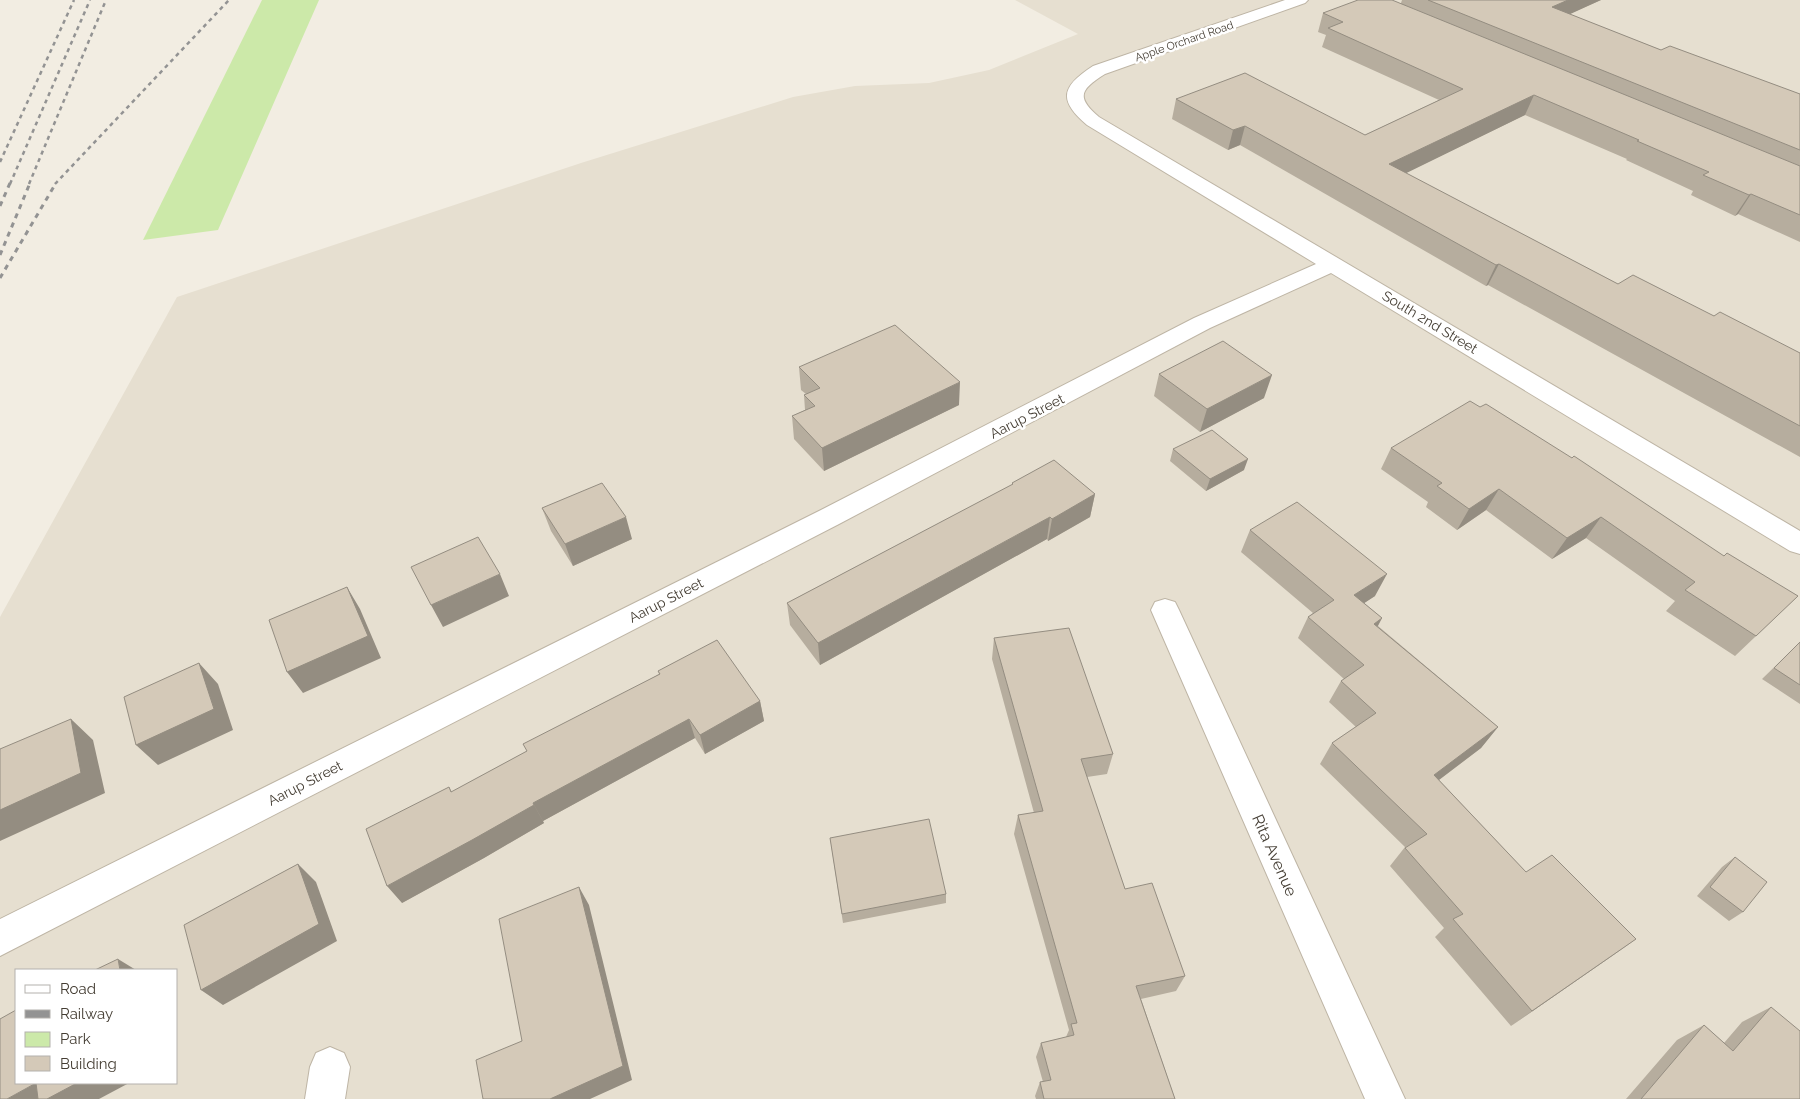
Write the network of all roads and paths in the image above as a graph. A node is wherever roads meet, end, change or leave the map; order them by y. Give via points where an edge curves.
1 (1300, 0) edge
2 (1074, 90) joint
3 (1332, 264) junction
4 (1800, 544) edge
5 (1165, 610) dead end
6 (0, 938) edge
7 (1385, 1099) edge

1 - 2 street, Apple Orchard Road via 1099,70 1082,80
2 - 3 street, South 2nd Street via 1073,99 1080,111 1093,121
3 - 4 street, South 2nd Street
3 - 6 street, Aarup Street via 1202,323 839,513
5 - 7 street, Rita Avenue

